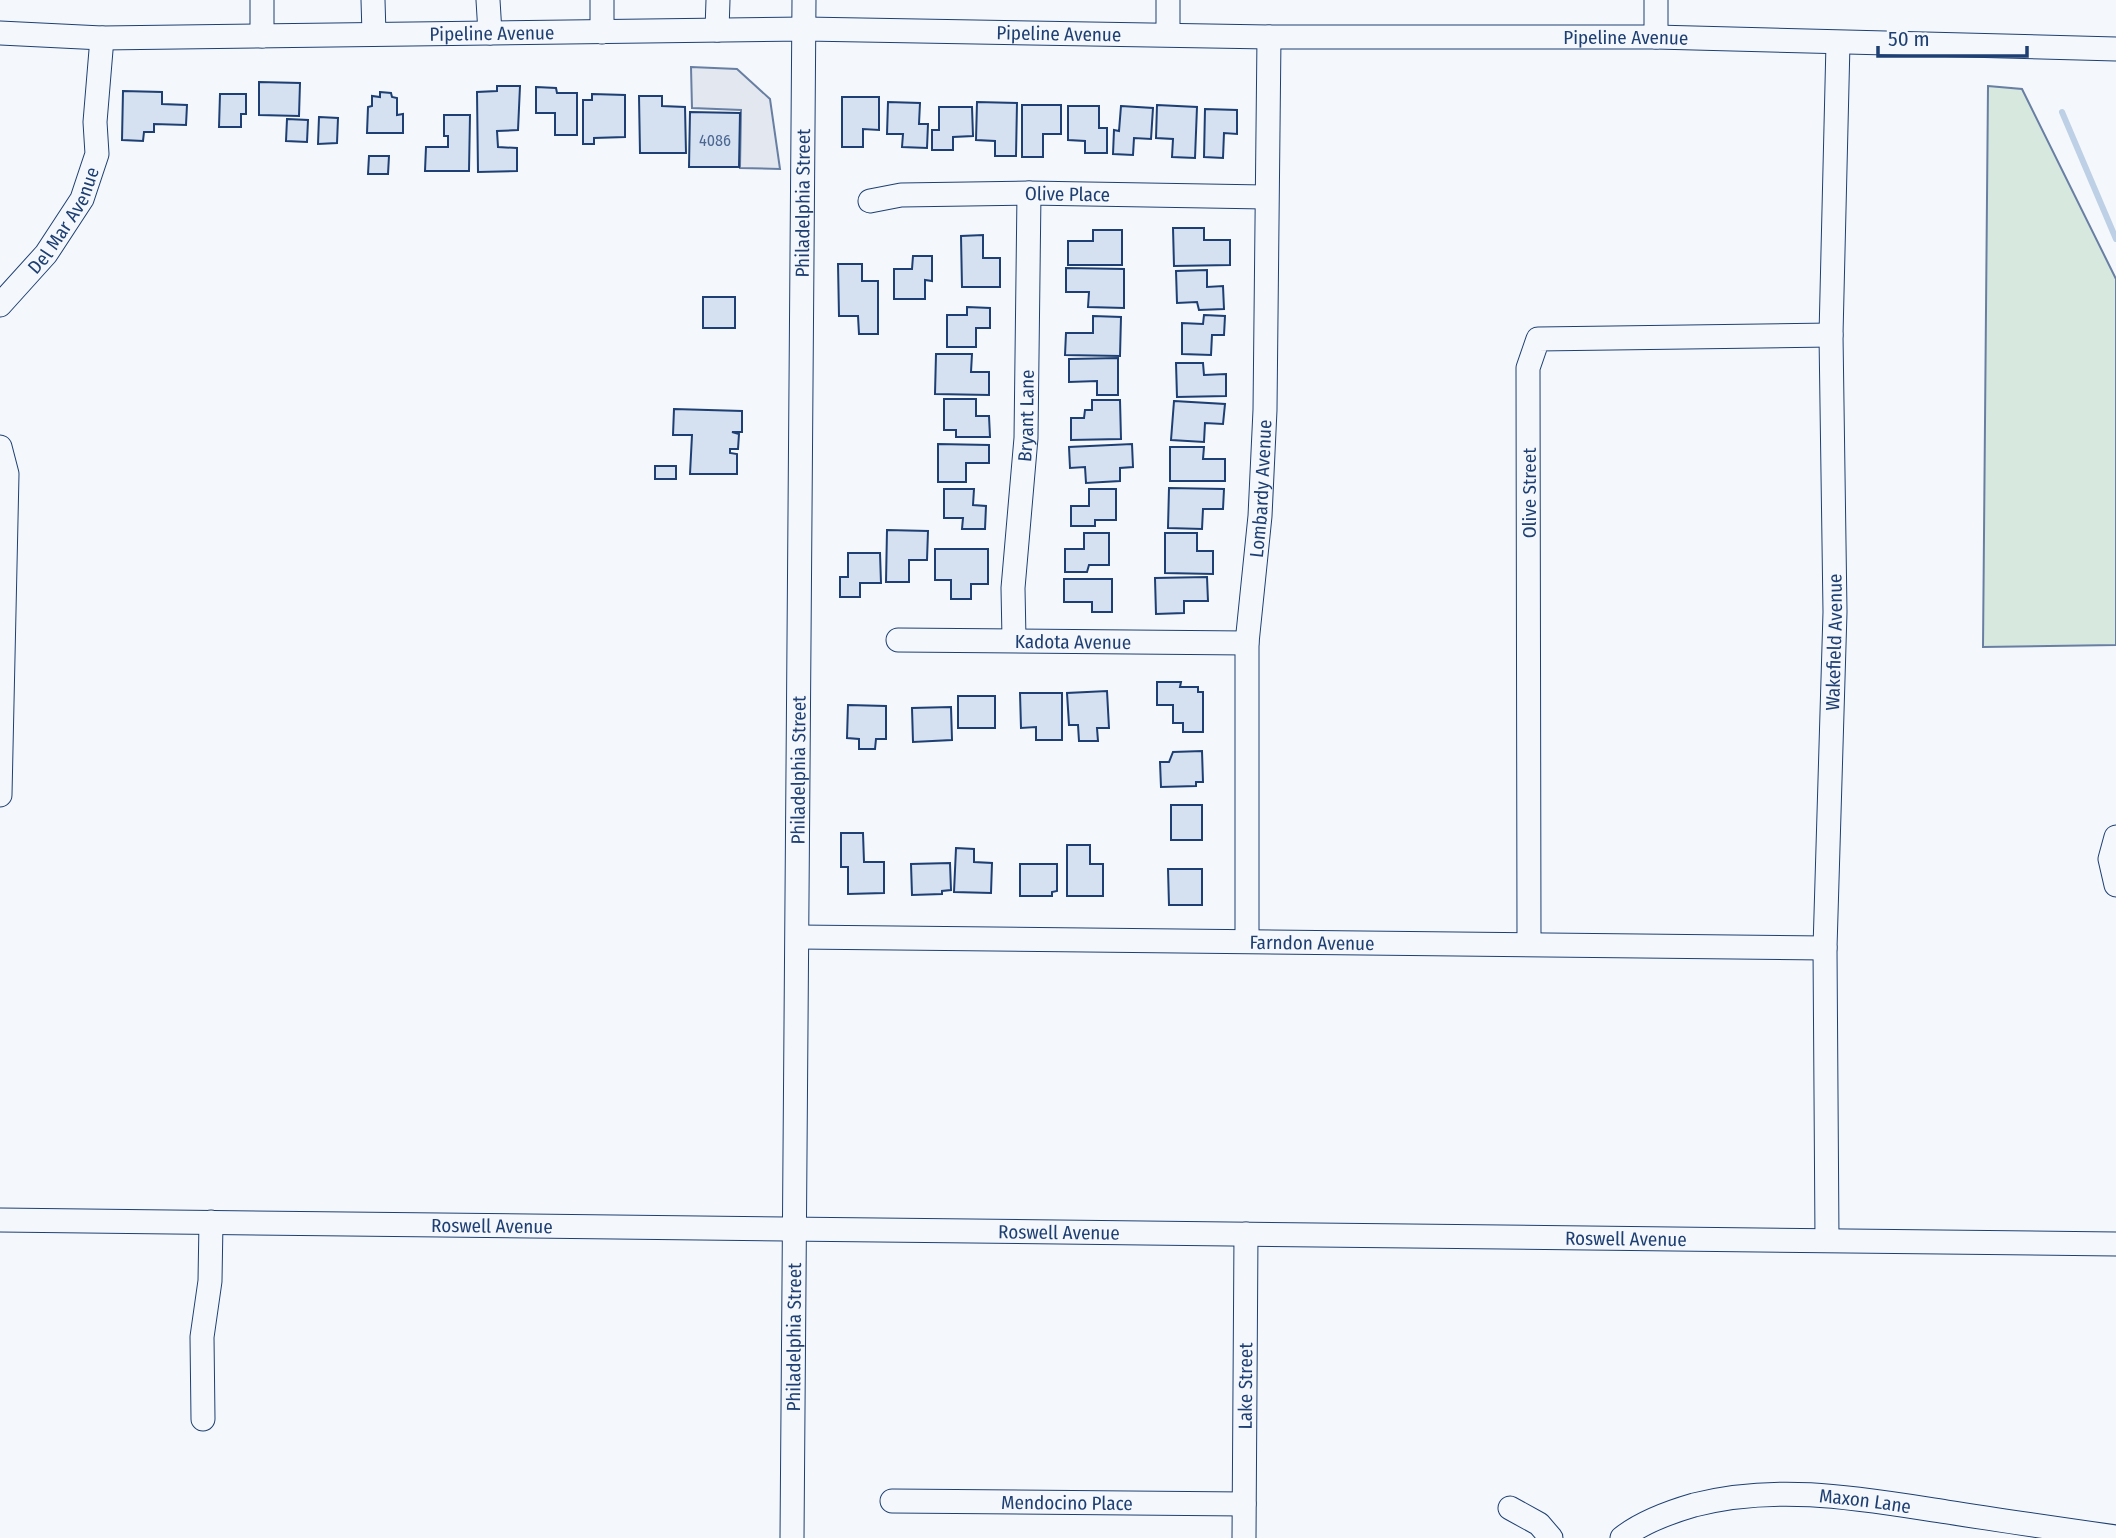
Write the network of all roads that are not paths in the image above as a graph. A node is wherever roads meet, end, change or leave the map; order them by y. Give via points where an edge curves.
1 (262, 0) edge
2 (373, 0) edge
3 (488, 0) edge
4 (602, 0) edge
5 (718, 0) edge
6 (804, 0) edge
7 (1168, 0) edge
8 (1656, 0) edge
9 (805, 29) junction
10 (717, 30) junction
11 (602, 32) junction
12 (0, 33) edge
13 (489, 33) junction
14 (374, 34) junction
15 (1168, 34) junction
16 (262, 36) junction
17 (1269, 37) junction
18 (1657, 37) junction
19 (102, 38) junction
20 (1838, 43) junction
21 (2106, 49) edge
22 (1029, 193) junction
23 (1265, 197) junction
24 (870, 201) dead end
25 (3, 298) edge
26 (1831, 335) junction
27 (0, 447) edge
28 (1014, 639) junction
29 (898, 640) dead end
30 (1247, 643) junction
31 (0, 795) edge
32 (2116, 837) edge
33 (2116, 885) edge
34 (798, 937) junction
35 (1247, 941) junction
36 (1530, 943) junction
37 (1825, 948) junction
38 (0, 1220) edge
39 (211, 1222) junction
40 (793, 1227) junction
41 (1246, 1234) junction
42 (1827, 1240) junction
43 (2116, 1244) edge
44 (203, 1419) dead end
45 (891, 1501) dead end
46 (1244, 1504) junction
47 (1510, 1508) dead end
48 (2116, 1537) edge
49 (792, 1538) edge
50 (1244, 1538) edge
51 (1551, 1538) edge
52 (1622, 1538) edge

1 - 16 street
2 - 14 street
3 - 13 street
4 - 11 street
5 - 10 street
6 - 9 street, Philadelphia Street
7 - 15 street
8 - 18 street
9 - 10 street, Pipeline Avenue
9 - 15 street, Pipeline Avenue
9 - 34 street, Philadelphia Street
10 - 11 street, Pipeline Avenue
11 - 13 street, Pipeline Avenue
12 - 19 street, Pipeline Avenue
13 - 14 street, Pipeline Avenue
14 - 16 street, Pipeline Avenue
15 - 17 street, Pipeline Avenue
16 - 19 street, Pipeline Avenue
17 - 18 street, Pipeline Avenue
17 - 23 street, Lombardy Avenue
18 - 20 street, Pipeline Avenue via 1768,31
19 - 25 street, Del Mar Avenue via 97,154 82,199 46,254
20 - 21 street, Pipeline Avenue
20 - 26 street, Wakefield Avenue
22 - 23 street, Olive Place
22 - 24 street, Olive Place via 901,195
22 - 28 street, Bryant Lane via 1026,438 1013,589
23 - 30 street, Lombardy Avenue via 1265,423
26 - 36 street, Olive Street via 1538,339 1528,368
26 - 37 street, Wakefield Avenue via 1835,612
27 - 31 street via 6,474
28 - 29 street, Kadota Avenue
28 - 30 street, Kadota Avenue
30 - 35 street, Lombardy Avenue
32 - 33 street via 2110,859
34 - 35 street, Farndon Avenue
34 - 40 street, Philadelphia Street
35 - 36 street, Farndon Avenue
36 - 37 street, Farndon Avenue
37 - 42 street, Wakefield Avenue
38 - 39 street, Roswell Avenue
39 - 40 street, Roswell Avenue
39 - 44 street via 210,1281 202,1337
40 - 41 street, Roswell Avenue
40 - 49 street, Philadelphia Street
41 - 42 street, Roswell Avenue
41 - 46 street, Lake Street
42 - 43 street, Roswell Avenue
45 - 46 street, Mendocino Place
46 - 50 street, Lake Street
47 - 51 street via 1539,1524
48 - 52 street, Maxon Lane via 1868,1500 1759,1493 1675,1511

